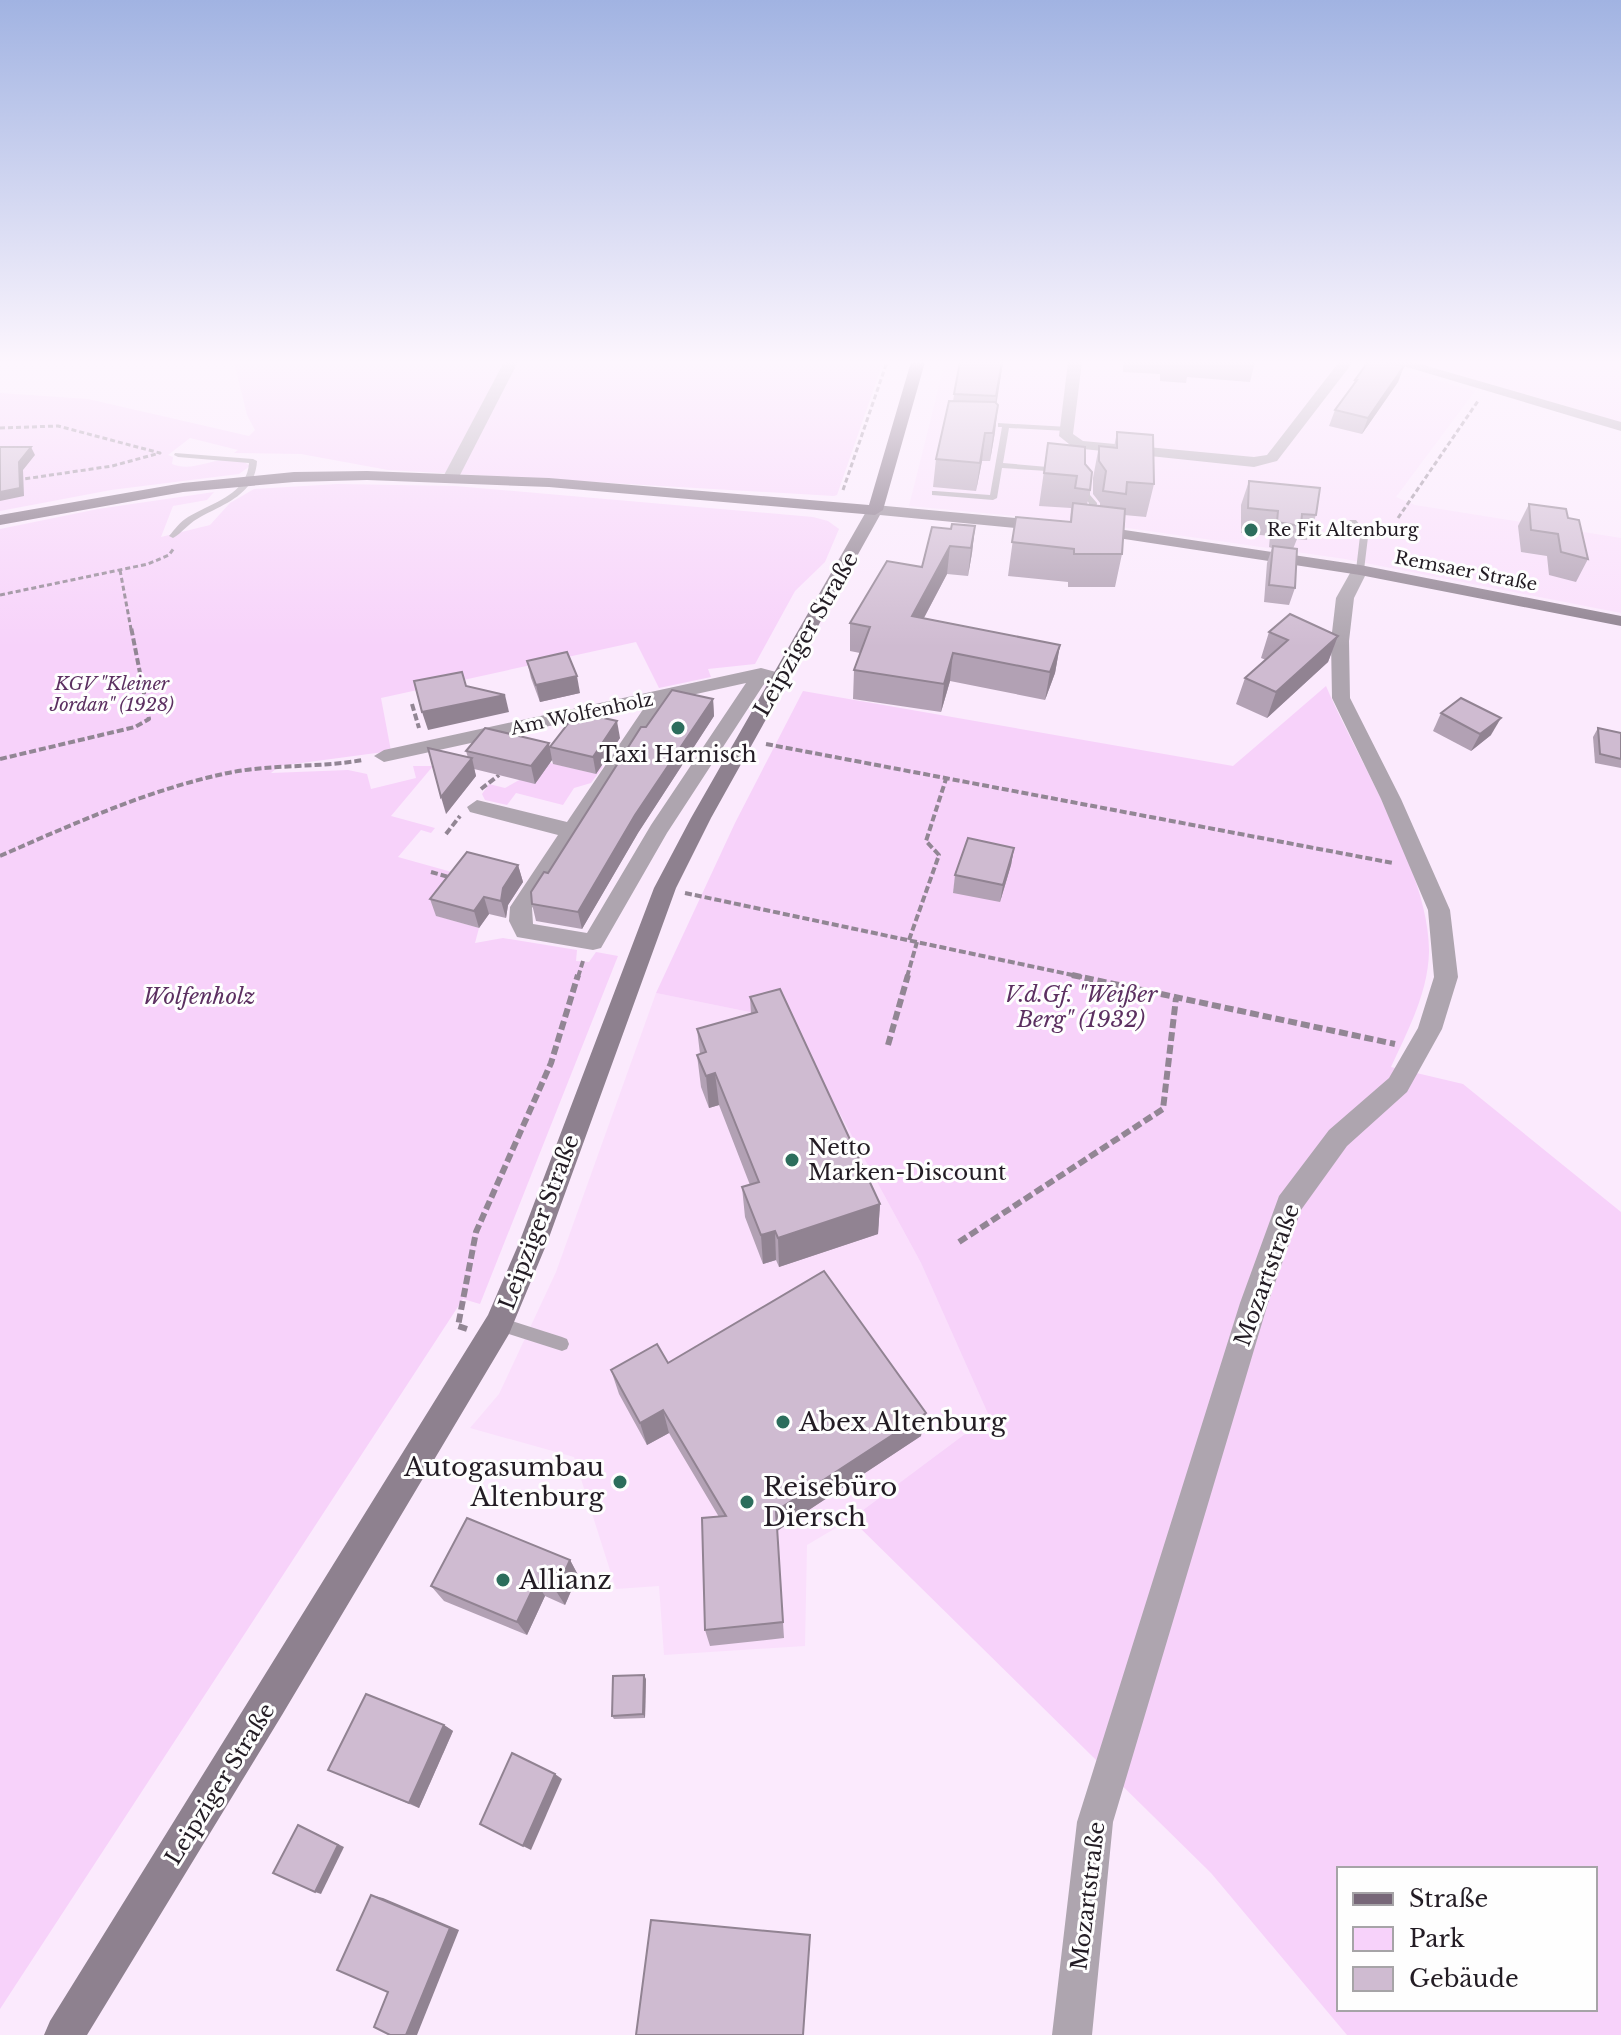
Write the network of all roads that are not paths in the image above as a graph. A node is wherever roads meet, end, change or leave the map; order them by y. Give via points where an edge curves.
1 (203, 457) edge
2 (461, 457) edge
3 (890, 457) edge
4 (1000, 457) edge
5 (1218, 457) edge
6 (1273, 457) edge
7 (999, 465) junction
8 (1070, 471) edge
9 (1082, 474) edge
10 (451, 477) junction
11 (248, 481) junction
12 (935, 493) dead end
13 (875, 510) junction
14 (0, 520) edge
15 (1353, 522) dead end
16 (1075, 529) junction
17 (1390, 529) road end
18 (173, 536) road end
19 (1364, 536) junction
20 (1360, 570) junction
21 (1621, 621) edge
22 (770, 676) junction
23 (661, 697) junction
24 (384, 756) road end
25 (477, 807) dead end
26 (572, 831) junction
27 (495, 1331) junction
28 (562, 1344) dead end
29 (64, 2035) edge
30 (1072, 2035) edge

1 - 11 lane via 253,461
2 - 10 street
3 - 13 main road, Leipziger Straße
4 - 7 lane
5 - 6 street via 1265,461
7 - 8 lane
7 - 12 lane via 993,498
9 - 16 lane via 1086,496 1093,503
10 - 11 main road
10 - 13 main road
11 - 14 main road via 111,498
11 - 18 lane
13 - 16 street, Remsaer Straße
13 - 22 street, Leipziger Straße via 831,592
15 - 19 lane
16 - 20 street, Remsaer Straße
17 - 19 lane
19 - 20 lane
20 - 21 street, Remsaer Straße
20 - 30 street, Mozartstraße via 1345,598 1341,698 1439,910 1446,977 1430,1029 1398,1085 1338,1138 1289,1204 1254,1303 1095,1822
22 - 23 street, Am Wolfenholz
22 - 26 street, Leipziger Straße via 658,830 593,942 525,931 520,921 521,907
22 - 27 street, Leipziger Straße via 745,740 665,888
23 - 24 street, Am Wolfenholz
23 - 26 street, Leipziger Straße
25 - 26 street
27 - 28 lane
27 - 29 street, Leipziger Straße

